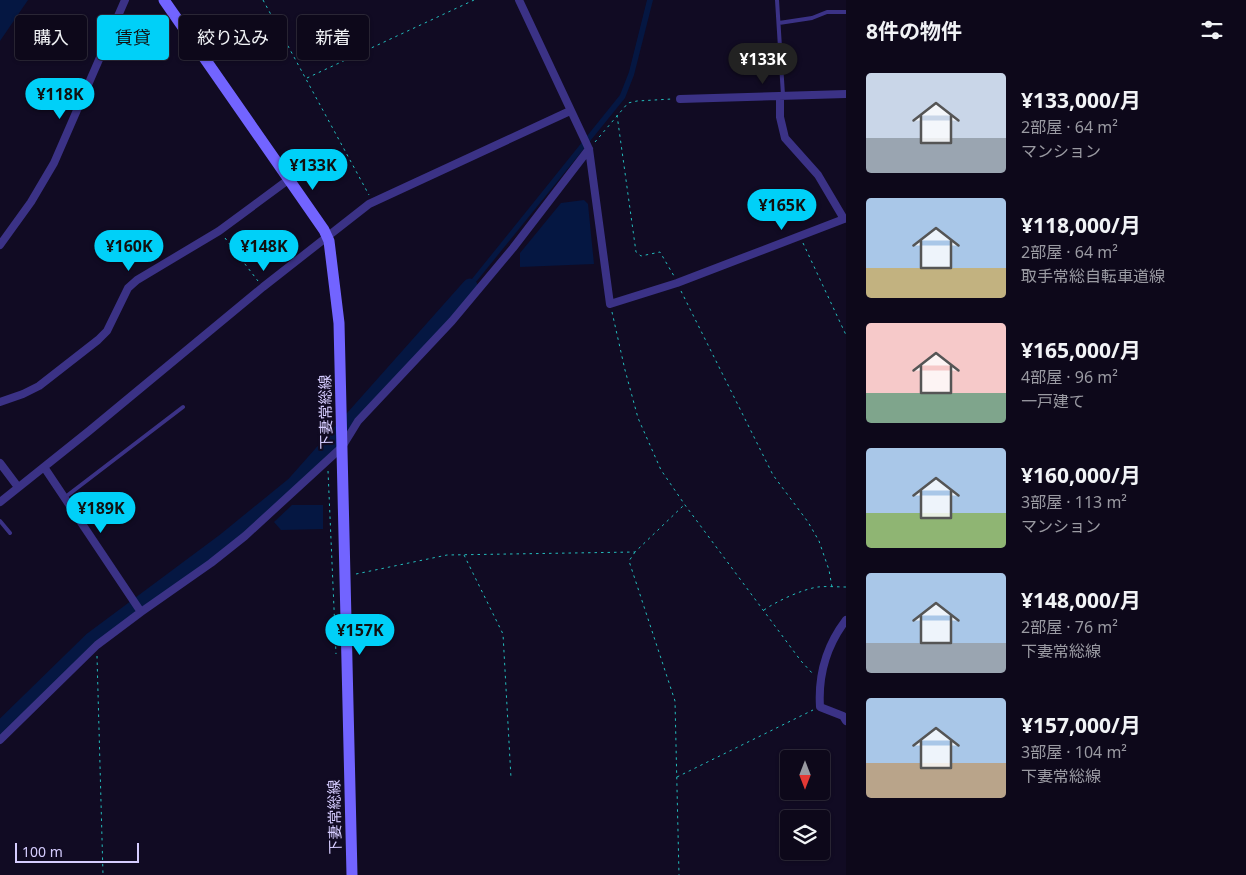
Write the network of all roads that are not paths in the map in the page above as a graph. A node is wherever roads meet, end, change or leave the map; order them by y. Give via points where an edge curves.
1 (125, 0) edge
2 (164, 0) edge
3 (519, 0) edge
4 (777, 0) edge
5 (846, 12) edge
6 (779, 23) junction
7 (846, 94) edge
8 (781, 96) junction
9 (680, 99) road end
10 (570, 111) junction
11 (589, 148) junction
12 (288, 180) junction
13 (328, 236) junction
14 (0, 245) edge
15 (0, 402) edge
16 (183, 407) dead end
17 (342, 442) junction
18 (0, 463) edge
19 (44, 467) junction
20 (18, 487) junction
21 (64, 498) junction
22 (0, 502) edge
23 (0, 520) edge
24 (10, 534) dead end
25 (141, 612) junction
26 (846, 620) edge
27 (846, 721) edge
28 (0, 740) edge
29 (352, 875) edge

1 - 14 street via 54,163
2 - 12 main road, 下妻常総線
3 - 10 street
4 - 6 lane
5 - 6 lane via 828,12
6 - 8 lane
7 - 8 street
8 - 9 street
8 - 11 street via 780,117 785,138 818,175 844,219 678,283 610,304
10 - 11 street
10 - 13 street via 373,202
11 - 17 street via 513,248 452,321
12 - 13 main road, 下妻常総線
12 - 15 street via 219,230 137,280 128,288 107,331 98,340 39,386
13 - 17 main road, 下妻常総線 via 339,324
13 - 19 street
16 - 21 lane
17 - 25 street via 328,460 245,536
17 - 29 main road, 下妻常総線
18 - 20 street
19 - 20 street
19 - 21 street
20 - 22 street
21 - 25 street
23 - 24 lane
25 - 28 street via 97,645
26 - 27 street via 828,650 821,676 820,707 843,716

